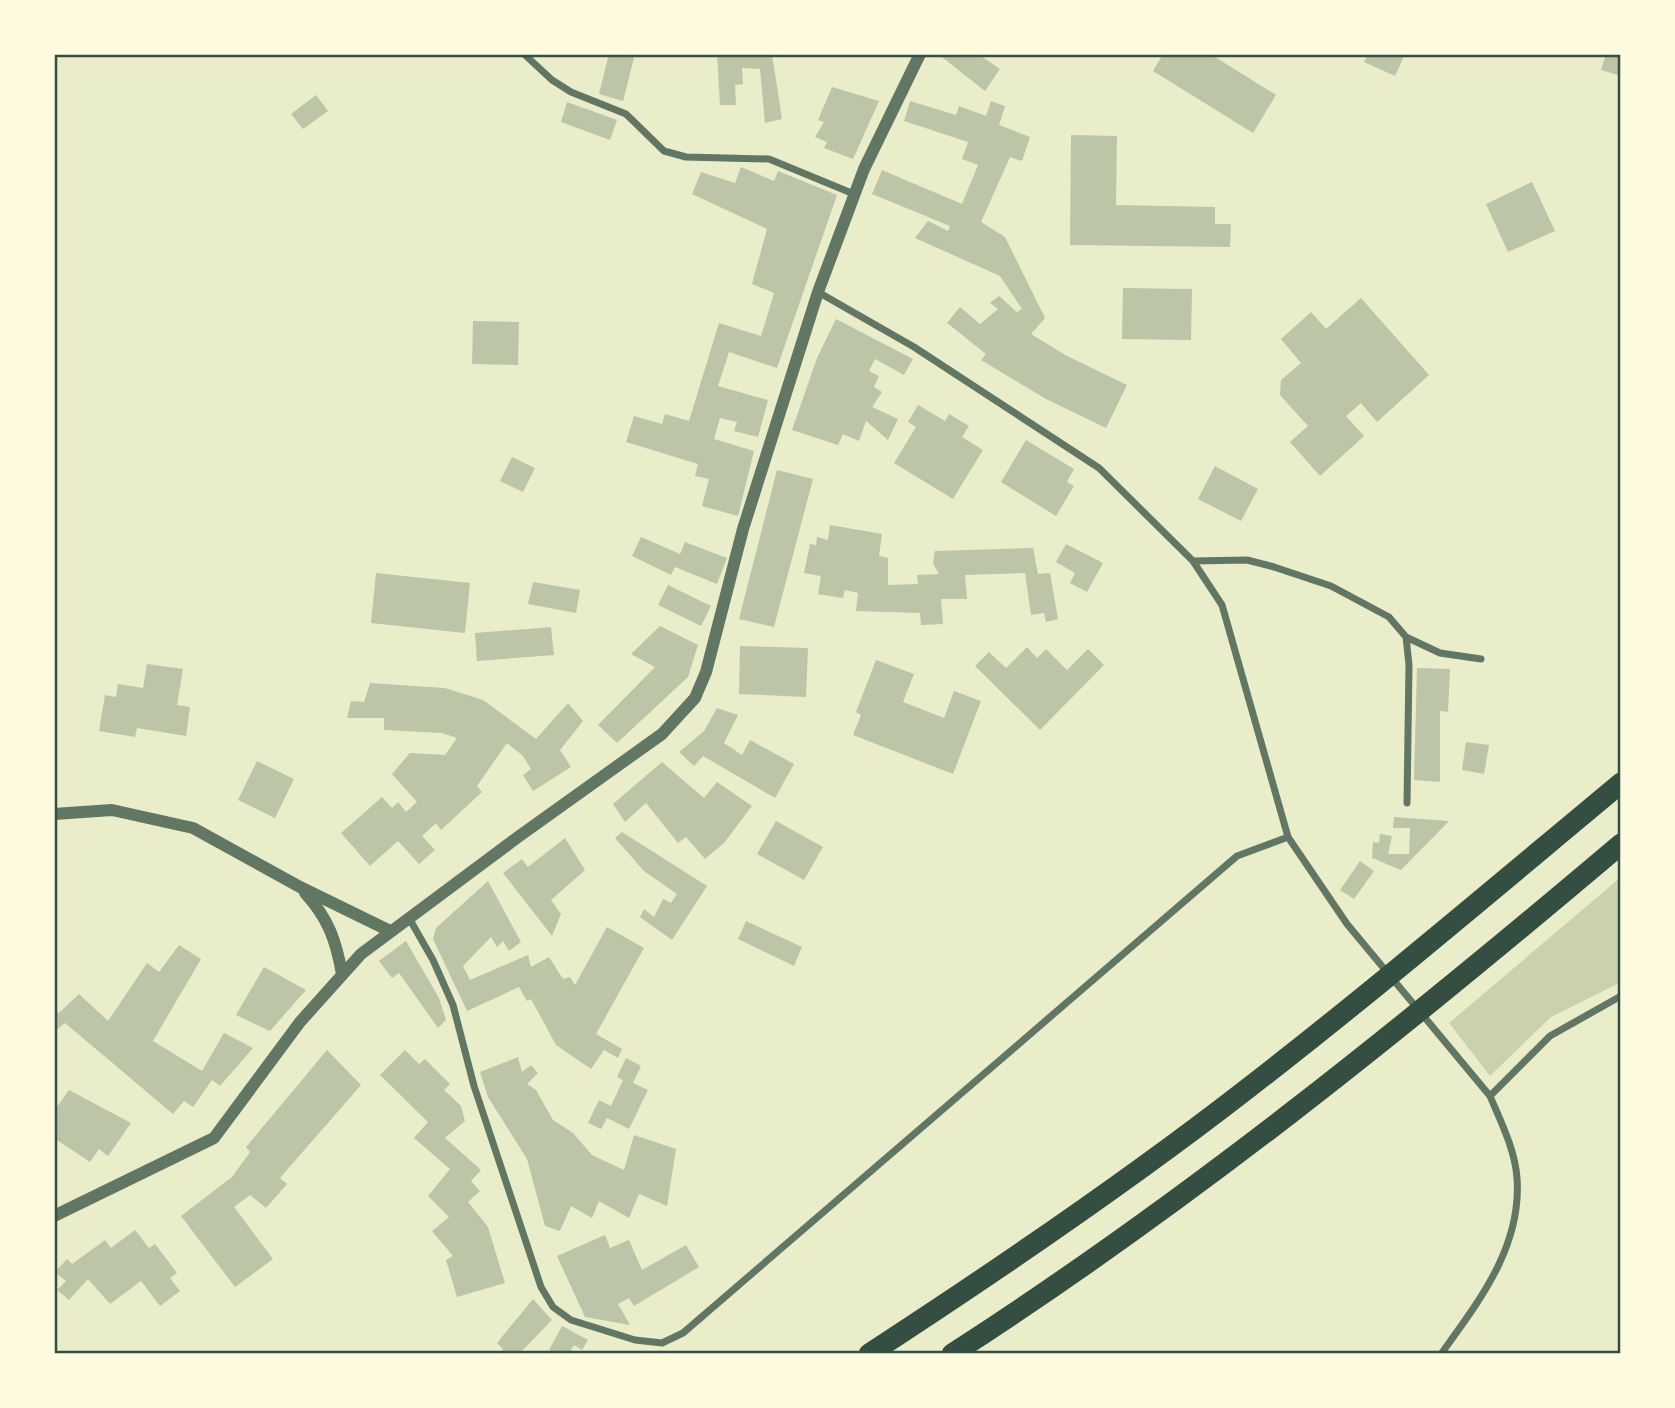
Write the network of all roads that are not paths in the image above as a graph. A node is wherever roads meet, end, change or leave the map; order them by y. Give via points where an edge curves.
1 (524, 54) edge
2 (920, 54) edge
3 (854, 194) junction
4 (818, 292) junction
5 (1193, 561) junction
6 (1406, 637) junction
7 (1480, 659) dead end
8 (1621, 783) edge
9 (1407, 803) dead end
10 (54, 814) edge
11 (1288, 837) junction
12 (1621, 844) edge
13 (300, 887) junction
14 (408, 917) junction
15 (390, 931) junction
16 (342, 974) junction
17 (1621, 996) edge
18 (1490, 1096) junction
19 (54, 1216) edge
20 (869, 1354) edge
21 (952, 1354) edge
22 (1441, 1354) edge

1 - 3 street via 571,92 626,114 664,151 686,157 769,159
2 - 3 street
3 - 4 street
4 - 5 street via 914,347 1100,468
4 - 14 street via 695,698 662,734
5 - 6 street via 1247,560 1331,586 1389,617
5 - 11 street via 1222,605
6 - 7 street via 1440,653
6 - 9 street
8 - 20 highway via 1246,1089 970,1288
10 - 13 street via 112,810 193,828
11 - 14 street via 1237,856 683,1333 662,1343 635,1340 570,1320 553,1307 541,1287 474,1086 453,1005
11 - 18 street via 1347,924
12 - 21 highway via 1450,989 1279,1121
13 - 15 street
13 - 16 street via 333,931
14 - 15 street
15 - 16 street
16 - 19 street via 214,1138
17 - 18 street via 1550,1036
18 - 22 street via 1517,1177 1510,1242 1490,1283

